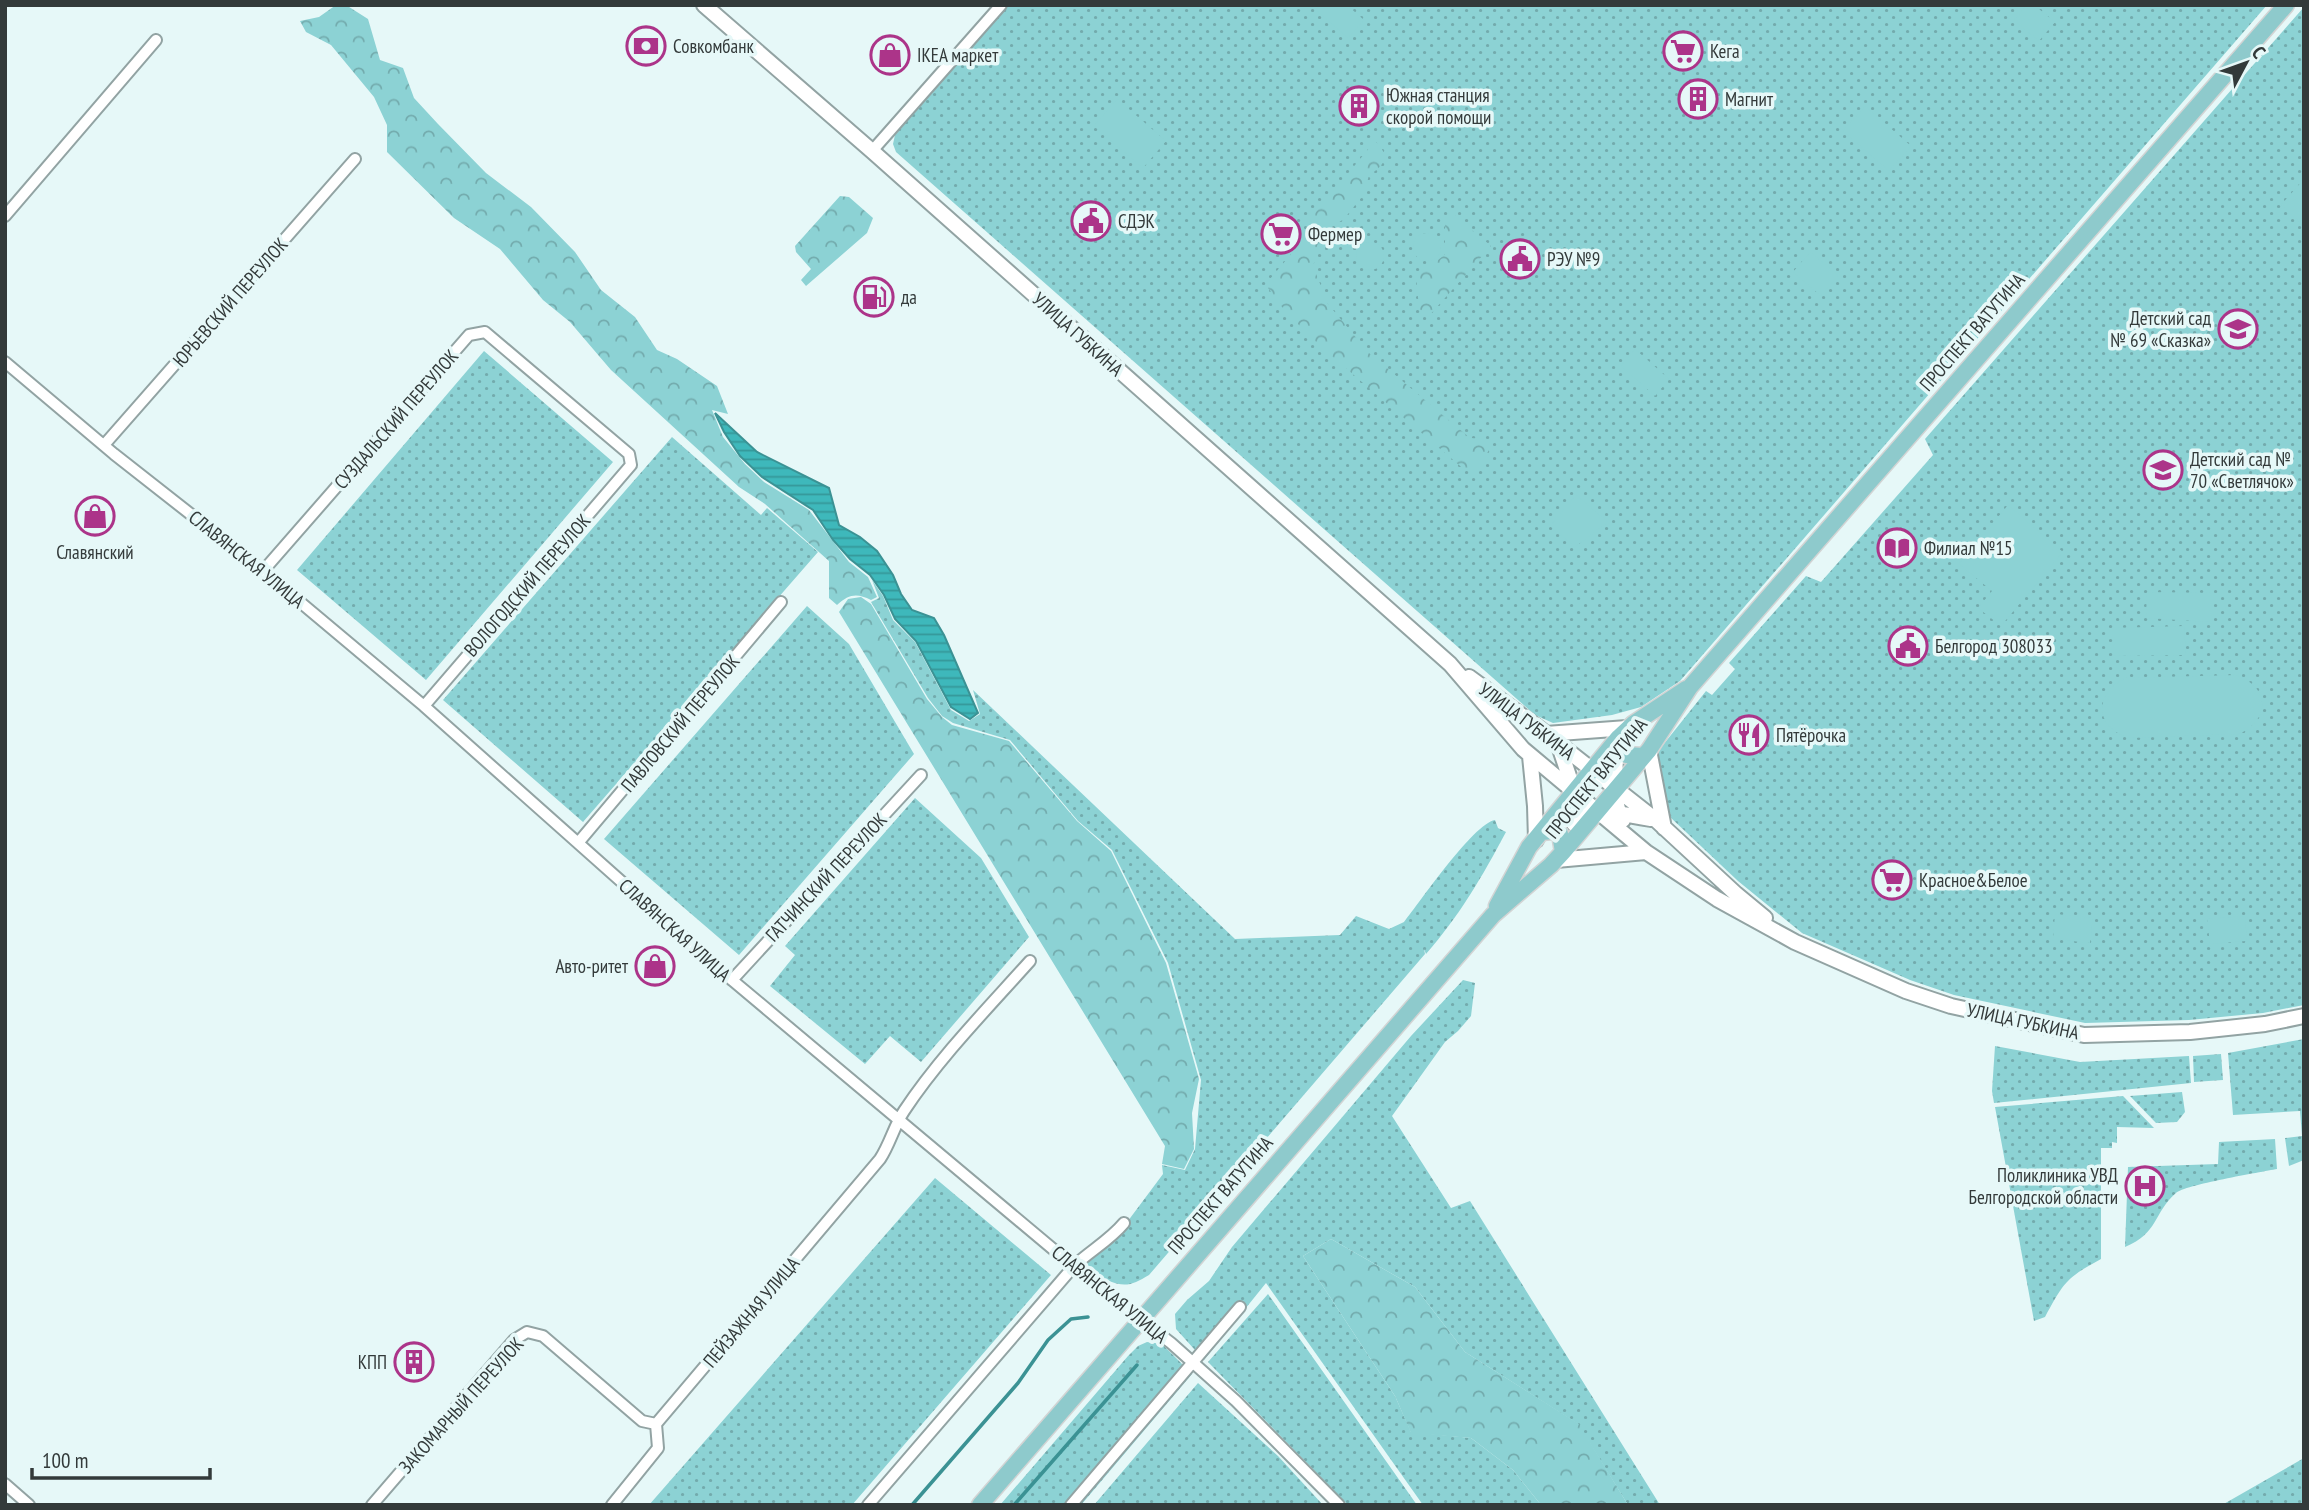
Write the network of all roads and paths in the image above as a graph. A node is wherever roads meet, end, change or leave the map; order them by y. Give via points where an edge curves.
1 (704, 5) edge
2 (1000, 5) edge
3 (2286, 5) edge
4 (156, 40) dead end
5 (872, 151) junction
6 (355, 159) dead end
7 (5, 216) edge
8 (5, 362) edge
9 (104, 445) junction
10 (631, 465) joint
11 (263, 571) junction
12 (781, 602) dead end
13 (1450, 664) junction
14 (1690, 687) junction
15 (424, 706) junction
16 (1622, 733) junction
17 (1546, 734) junction
18 (1559, 745) junction
19 (1646, 753) junction
20 (1535, 759) junction
21 (1615, 768) junction
22 (1567, 770) junction
23 (1592, 770) junction
24 (921, 775) dead end
25 (1616, 789) junction
26 (1574, 792) junction
27 (1597, 811) junction
28 (1618, 813) junction
29 (1575, 816) junction
30 (1660, 824) junction
31 (1539, 836) junction
32 (578, 843) junction
33 (1642, 848) junction
34 (1559, 856) junction
35 (1518, 883) junction
36 (1795, 942) junction
37 (1030, 961) dead end
38 (732, 980) junction
39 (2304, 1016) edge
40 (900, 1119) junction
41 (1124, 1223) dead end
42 (1074, 1266) junction
43 (1240, 1307) dead end
44 (1139, 1319) junction
45 (1192, 1362) junction
46 (656, 1424) junction
47 (5, 1484) edge
48 (29, 1505) edge
49 (372, 1505) edge
50 (612, 1505) edge
51 (868, 1505) edge
52 (980, 1505) edge
53 (1071, 1505) edge
54 (1339, 1505) edge

1 - 5 main road, УЛИЦА ГУБКИНА
2 - 5 street
3 - 14 main road, ПРОСПЕКТ ВАТУТИНА
4 - 7 street
5 - 13 main road, УЛИЦА ГУБКИНА
6 - 9 street, ЮРЬЕВСКИЙ ПЕРЕУЛОК
8 - 9 street, СЛАВЯНСКАЯ УЛИЦА
9 - 11 street, СЛАВЯНСКАЯ УЛИЦА
10 - 11 street, СУЗДАЛЬСКИЙ ПЕРЕУЛОК via 629,454 485,332 469,335
10 - 15 street, ВОЛОГОДСКИЙ ПЕРЕУЛОК
11 - 15 street, СЛАВЯНСКАЯ УЛИЦА
12 - 32 street, ПАВЛОВСКИЙ ПЕРЕУЛОК
13 - 17 main road, УЛИЦА ГУБКИНА
13 - 20 main road, УЛИЦА ГУБКИНА
14 - 16 main road, ПРОСПЕКТ ВАТУТИНА
14 - 19 main road, ПРОСПЕКТ ВАТУТИНА
15 - 32 street, СЛАВЯНСКАЯ УЛИЦА
16 - 17 main road
16 - 19 main road via 1621,749 1626,755
16 - 21 main road
16 - 23 main road, ПРОСПЕКТ ВАТУТИНА
17 - 18 main road, УЛИЦА ГУБКИНА
18 - 20 main road via 1555,758
18 - 22 main road
18 - 23 main road, УЛИЦА ГУБКИНА
19 - 21 main road
19 - 25 main road, ПРОСПЕКТ ВАТУТИНА
19 - 30 main road
20 - 22 main road
20 - 26 main road, УЛИЦА ГУБКИНА
20 - 31 main road
21 - 23 main road
21 - 25 main road
22 - 23 main road
22 - 26 main road
23 - 25 main road, УЛИЦА ГУБКИНА
23 - 26 main road, ПРОСПЕКТ ВАТУТИНА
24 - 38 street, ГАТЧИНСКИЙ ПЕРЕУЛОК
25 - 27 main road, ПРОСПЕКТ ВАТУТИНА
25 - 28 main road
25 - 30 main road, УЛИЦА ГУБКИНА
26 - 27 main road, УЛИЦА ГУБКИНА
26 - 29 main road
26 - 31 main road, ПРОСПЕКТ ВАТУТИНА
27 - 28 main road
27 - 29 main road
27 - 33 main road, УЛИЦА ГУБКИНА
27 - 34 main road, ПРОСПЕКТ ВАТУТИНА
28 - 30 main road
28 - 33 main road
29 - 31 main road
29 - 34 main road via 1571,838
30 - 33 main road via 1639,826 1636,833
30 - 36 main road, УЛИЦА ГУБКИНА
31 - 34 main road via 1552,831 1560,834
31 - 35 main road, ПРОСПЕКТ ВАТУТИНА
32 - 38 street, СЛАВЯНСКАЯ УЛИЦА
33 - 34 main road
33 - 36 main road, УЛИЦА ГУБКИНА via 1717,899
34 - 35 main road, ПРОСПЕКТ ВАТУТИНА
35 - 44 main road, ПРОСПЕКТ ВАТУТИНА
36 - 39 main road, УЛИЦА ГУБКИНА via 1951,1006 2084,1035 2190,1032
37 - 40 street, ПЕЙЗАЖНАЯ УЛИЦА via 961,1038
38 - 40 street, СЛАВЯНСКАЯ УЛИЦА
40 - 42 street, СЛАВЯНСКАЯ УЛИЦА
40 - 46 street, ПЕЙЗАЖНАЯ УЛИЦА via 880,1159
41 - 42 street
42 - 44 street, СЛАВЯНСКАЯ УЛИЦА
42 - 51 street
43 - 45 street
44 - 45 street, СЛАВЯНСКАЯ УЛИЦА
44 - 52 main road, ПРОСПЕКТ ВАТУТИНА
45 - 53 street
45 - 54 street, СЛАВЯНСКАЯ УЛИЦА
46 - 49 street, ЗАКОМАРНЫЙ ПЕРЕУЛОК via 642,1421 542,1336 527,1332 514,1340
46 - 50 street via 658,1448
47 - 48 street

